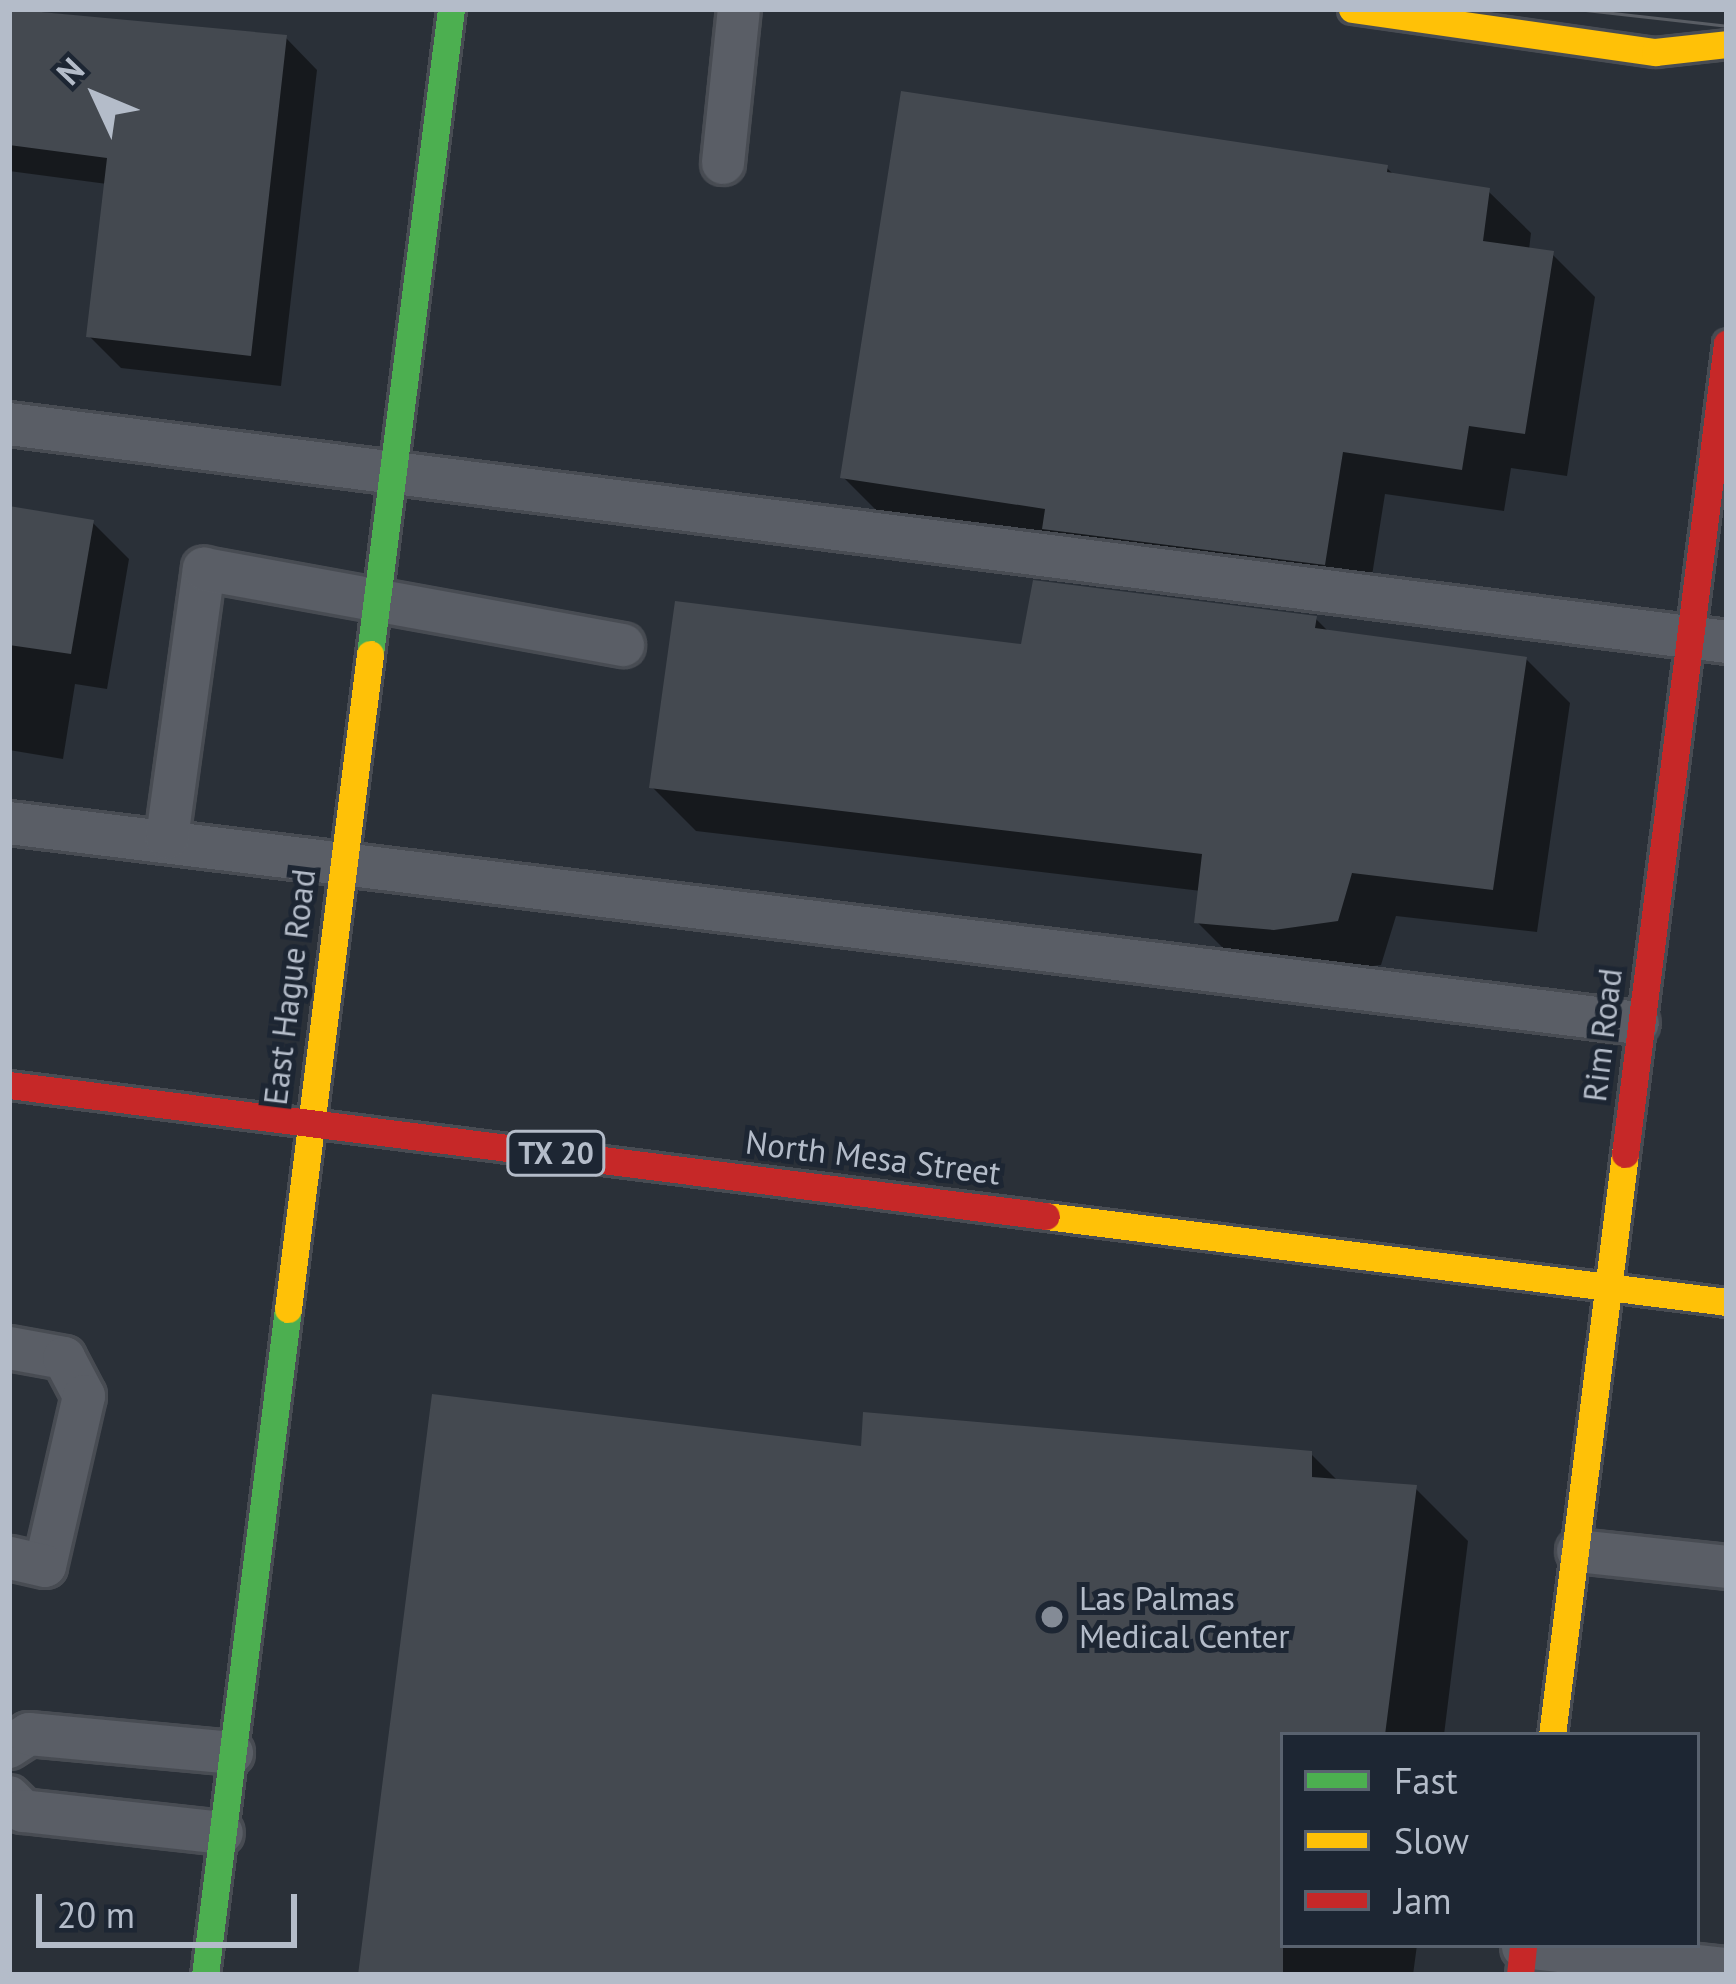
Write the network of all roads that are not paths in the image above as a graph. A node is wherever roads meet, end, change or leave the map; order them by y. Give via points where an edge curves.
1 (452, 9) edge
2 (739, 9) edge
3 (1352, 9) edge
4 (1727, 44) edge
5 (723, 163) dead end
6 (1727, 344) edge
7 (9, 424) edge
8 (391, 471) junction
9 (374, 603) junction
10 (1709, 639) edge
11 (623, 645) dead end
12 (9, 824) edge
13 (167, 838) junction
14 (341, 862) junction
15 (1638, 1022) junction
16 (9, 1085) edge
17 (308, 1121) junction
18 (1611, 1288) junction
19 (1727, 1303) edge
20 (9, 1348) edge
21 (1578, 1551) junction
22 (9, 1558) edge
23 (1727, 1567) edge
24 (1552, 1732) edge
25 (9, 1747) edge
26 (232, 1753) junction
27 (9, 1797) edge
28 (222, 1833) junction
29 (1540, 1948) edge
30 (1727, 1970) edge
31 (205, 1975) edge

1 - 8 street, East Hague Road
2 - 5 lane
3 - 4 street via 1655,52
6 - 10 street, Rim Road
7 - 8 lane
8 - 9 street, East Hague Road
8 - 10 lane
9 - 11 lane
9 - 13 lane via 204,569
9 - 14 street, East Hague Road
10 - 15 street, Rim Road
12 - 13 lane
13 - 14 lane
14 - 15 lane
14 - 17 street, East Hague Road
15 - 18 street, Rim Road
16 - 17 street, North Mesa Street / TX 20
17 - 18 street, North Mesa Street / TX 20
17 - 26 street, East Hague Road
18 - 19 street, North Mesa Street / TX 20
18 - 21 street, Rim Road
20 - 22 lane via 64,1358 84,1396 45,1566
21 - 23 lane
21 - 24 street, Rim Road
25 - 26 lane via 29,1734
26 - 28 street, East Hague Road
27 - 28 lane via 23,1811
28 - 31 street, East Hague Road
29 - 30 lane

